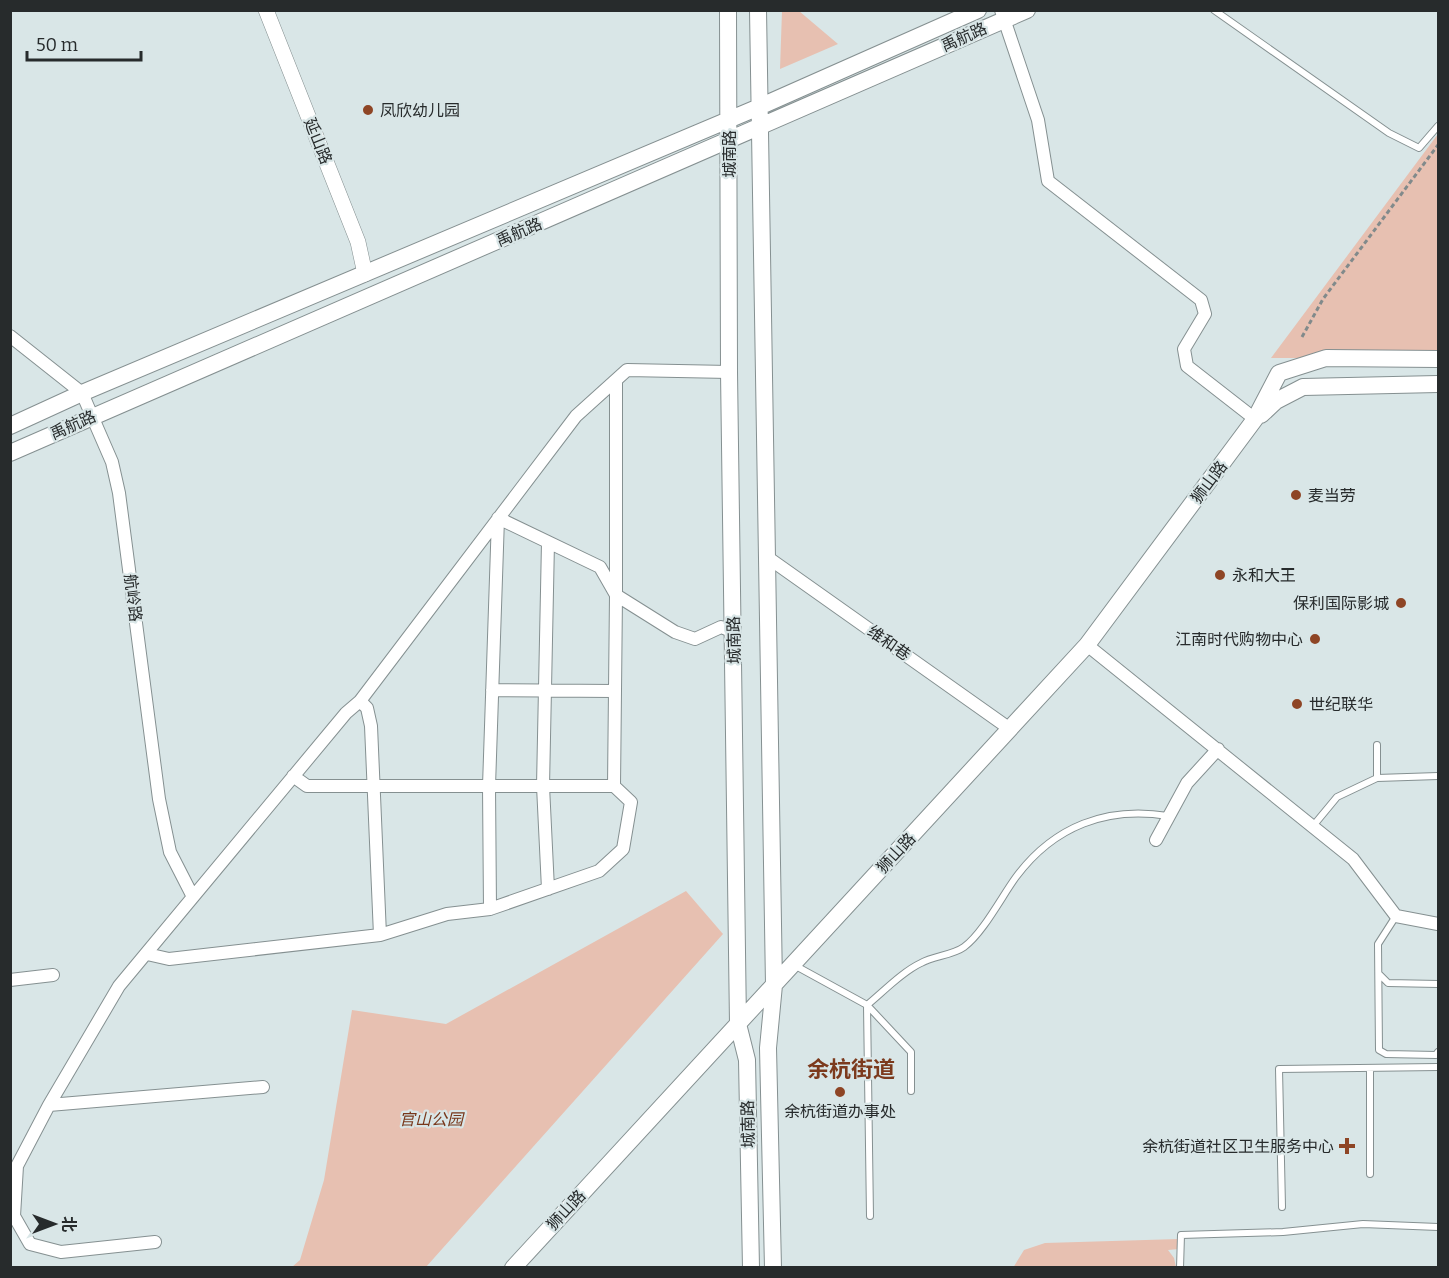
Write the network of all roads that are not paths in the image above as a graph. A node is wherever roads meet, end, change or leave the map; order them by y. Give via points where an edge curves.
1 (266, 10) edge
2 (728, 10) edge
3 (758, 10) edge
4 (978, 10) edge
5 (1028, 10) edge
6 (1214, 10) edge
7 (1003, 15) edge
8 (759, 107) junction
9 (729, 120) junction
10 (1438, 126) edge
11 (760, 128) junction
12 (729, 141) junction
13 (365, 274) junction
14 (10, 336) edge
15 (1438, 359) edge
16 (729, 372) junction
17 (616, 380) junction
18 (1438, 384) edge
19 (82, 393) junction
20 (92, 416) junction
21 (1255, 419) junction
22 (10, 426) edge
23 (10, 453) edge
24 (498, 518) junction
25 (548, 542) junction
26 (767, 557) junction
27 (616, 595) junction
28 (734, 632) junction
29 (1087, 645) junction
30 (545, 688) junction
31 (492, 690) junction
32 (615, 690) junction
33 (360, 701) junction
34 (1010, 729) junction
35 (1377, 745) dead end
36 (1218, 749) junction
37 (293, 776) junction
38 (1438, 776) edge
39 (1377, 778) junction
40 (372, 786) junction
41 (489, 786) junction
42 (543, 786) junction
43 (614, 786) junction
44 (1169, 816) junction
45 (1313, 826) junction
46 (1156, 840) dead end
47 (549, 889) junction
48 (192, 895) junction
49 (490, 909) junction
50 (1396, 916) junction
51 (1438, 924) edge
52 (380, 934) junction
53 (147, 954) junction
54 (793, 965) junction
55 (1379, 974) junction
56 (53, 975) dead end
57 (10, 980) edge
58 (1438, 984) edge
59 (774, 985) junction
60 (867, 1005) junction
61 (738, 1024) junction
62 (1438, 1052) edge
63 (1438, 1067) edge
64 (1370, 1068) junction
65 (263, 1087) dead end
66 (911, 1091) dead end
67 (49, 1105) junction
68 (1370, 1174) dead end
69 (1282, 1208) dead end
70 (870, 1216) dead end
71 (1438, 1227) edge
72 (155, 1242) dead end
73 (513, 1268) edge
74 (751, 1268) edge
75 (773, 1268) edge
76 (1180, 1268) edge

1 - 13 street, 延山路 via 358,242
2 - 9 main road, 城南路
3 - 8 main road, 城南路
4 - 8 main road, 禹航路
5 - 7 main road, 禹航路
6 - 10 lane via 1389,133 1419,148
7 - 11 main road, 禹航路
7 - 21 street via 1038,120 1048,182 1201,300 1205,314 1184,349 1187,366
8 - 9 main road, 禹航路
8 - 11 main road, 城南路
9 - 12 main road, 城南路
9 - 13 main road, 禹航路
11 - 12 main road, 禹航路
11 - 26 main road, 城南路
12 - 16 main road, 城南路
12 - 20 main road, 禹航路
13 - 19 main road, 禹航路
14 - 19 street, 航岭路
15 - 21 main road, 狮山路 via 1326,358 1279,373
16 - 17 street via 627,370
16 - 28 main road, 城南路
17 - 24 street via 576,416
17 - 27 street
18 - 21 main road, 狮山路 via 1303,387 1276,401
19 - 20 street, 航岭路
19 - 22 main road, 禹航路
20 - 23 main road, 禹航路
20 - 48 street, 航岭路 via 112,462 119,493 170,852
21 - 29 main road, 狮山路
24 - 25 street
24 - 31 street
24 - 33 street
25 - 27 street via 600,567
25 - 30 street
26 - 34 street, 维和巷
26 - 59 main road, 城南路
27 - 28 street via 675,632 695,639 721,627
27 - 32 street
28 - 61 main road, 城南路
29 - 34 main road, 狮山路
29 - 36 street
30 - 31 street
30 - 32 street
30 - 42 street
31 - 41 street
32 - 43 street
33 - 37 street
33 - 40 street via 367,708 371,726
34 - 54 main road, 狮山路
35 - 39 lane
36 - 44 street via 1187,783
36 - 45 street
37 - 40 street via 308,786
37 - 48 street
38 - 39 lane
39 - 45 lane via 1337,797
40 - 41 street
40 - 52 street
41 - 42 street
41 - 49 street
42 - 43 street
42 - 47 street
43 - 47 street via 631,802 623,849 599,871
44 - 46 street
44 - 60 lane via 1138,811 1079,823 1048,844 1017,875 964,947 920,963
45 - 50 street via 1353,859
47 - 49 street
48 - 53 street
49 - 52 street via 447,914
50 - 51 street
50 - 55 lane via 1378,944
52 - 53 street via 169,959
53 - 67 street via 119,986
54 - 59 main road, 狮山路
54 - 60 lane
55 - 58 lane via 1388,983
55 - 62 lane via 1379,1050 1386,1054
56 - 57 street
59 - 61 main road, 狮山路
59 - 75 main road, 城南路 via 768,1048
60 - 66 lane via 911,1052
60 - 70 lane
61 - 73 main road, 狮山路
61 - 74 main road, 城南路 via 747,1060
63 - 64 lane
64 - 68 lane
64 - 69 lane via 1279,1069
65 - 67 street
67 - 72 street via 17,1166 14,1216 30,1244 61,1252
71 - 76 lane via 1363,1224 1282,1232 1180,1235

